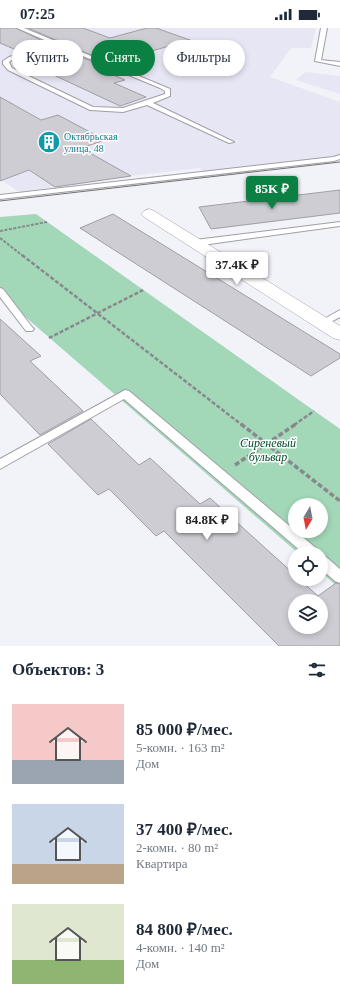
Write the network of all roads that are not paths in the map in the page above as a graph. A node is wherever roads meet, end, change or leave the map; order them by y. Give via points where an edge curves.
1 (20, 28) edge
2 (324, 28) edge
3 (52, 40) edge
4 (83, 53) edge
5 (12, 58) edge
6 (340, 64) edge
7 (12, 70) edge
8 (24, 76) edge
9 (148, 104) junction
10 (231, 142) dead end
11 (340, 157) edge
12 (0, 197) edge
13 (149, 214) dead end
14 (340, 224) edge
15 (195, 243) junction
16 (0, 291) edge
17 (340, 313) edge
18 (322, 323) junction
19 (29, 329) dead end
20 (340, 334) edge
21 (0, 465) edge
22 (304, 546) edge
23 (328, 567) edge
24 (340, 577) edge

1 - 3 lane
2 - 6 lane via 318,61
4 - 9 lane via 168,90 168,95
5 - 7 lane via 6,61 6,64
8 - 9 lane via 92,109 123,110
9 - 10 lane
11 - 12 lane
13 - 15 street
14 - 15 lane
15 - 18 street
16 - 19 lane
17 - 18 lane
18 - 20 street
21 - 22 lane via 125,394
23 - 24 lane

